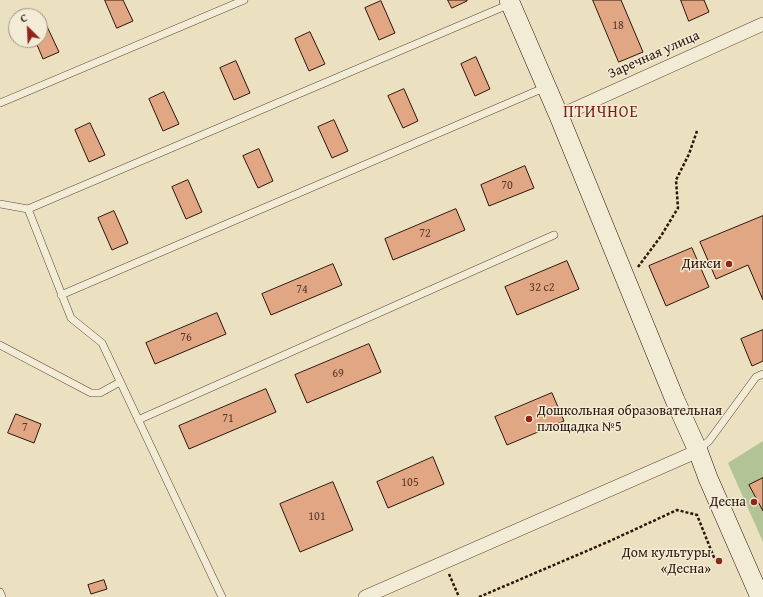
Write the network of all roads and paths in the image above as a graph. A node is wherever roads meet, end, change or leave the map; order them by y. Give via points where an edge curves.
1 (244, 0) edge
2 (510, 2) edge
3 (763, 24) edge
4 (546, 87) junction
5 (0, 103) edge
6 (559, 116) junction
7 (697, 131) dead end
8 (0, 204) edge
9 (28, 209) junction
10 (554, 236) dead end
11 (638, 268) dead end
12 (61, 295) junction
13 (0, 345) edge
14 (763, 374) edge
15 (120, 382) junction
16 (138, 420) junction
17 (698, 450) junction
18 (715, 560) dead end
19 (444, 563) junction
20 (0, 592) edge
21 (2, 597) edge
22 (222, 597) edge
23 (365, 597) edge
24 (459, 597) edge
25 (478, 597) edge
26 (760, 597) edge

1 - 5 lane
2 - 4 street
2 - 9 lane
3 - 6 street, Заречная улица
4 - 6 street
4 - 12 lane
6 - 17 street via 675,400
7 - 11 path via 676,180 678,208
8 - 9 lane
9 - 12 lane
10 - 16 lane
12 - 15 lane via 71,318 102,343
13 - 15 lane via 91,393 100,393
14 - 17 lane via 756,377 709,441
15 - 16 lane
16 - 22 lane
17 - 19 street
17 - 26 street
18 - 25 path via 697,514 677,510
19 - 23 street
19 - 24 path
20 - 21 lane

